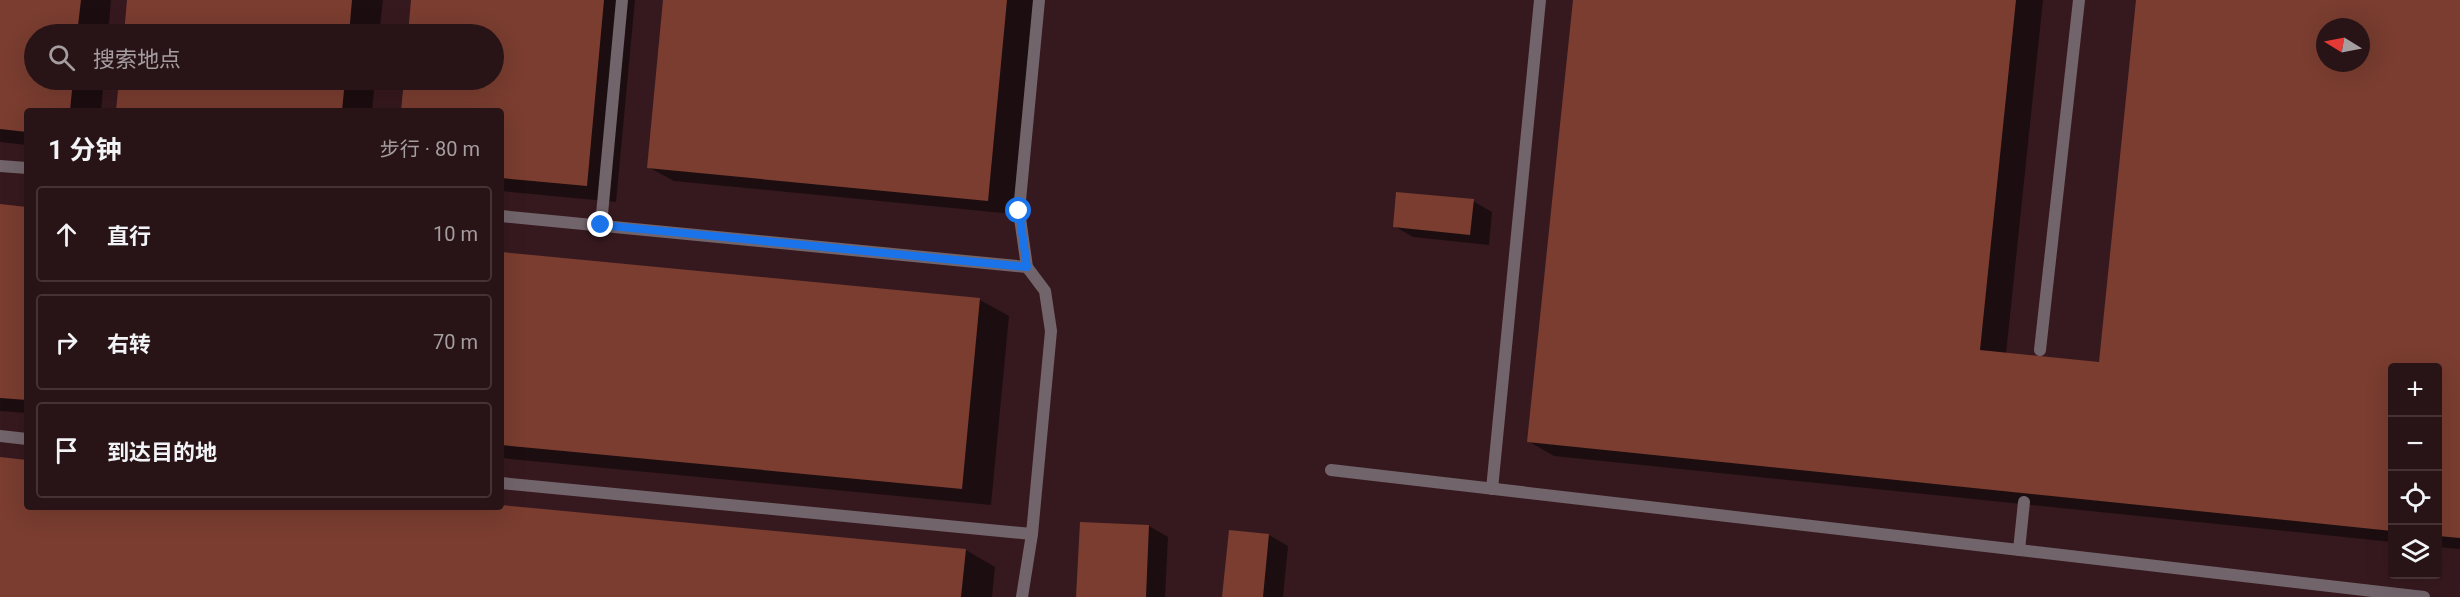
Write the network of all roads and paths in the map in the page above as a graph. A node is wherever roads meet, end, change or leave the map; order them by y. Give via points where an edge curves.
1 (622, 0) edge
2 (1039, 0) edge
3 (1540, 0) edge
4 (2079, 0) edge
5 (0, 166) edge
6 (24, 168) edge
7 (504, 216) edge
8 (601, 225) junction
9 (1027, 267) junction
10 (2040, 350) dead end
11 (0, 436) edge
12 (24, 439) edge
13 (1331, 470) dead end
14 (504, 483) edge
15 (1492, 489) junction
16 (2024, 502) dead end
17 (1032, 534) junction
18 (2019, 550) junction
19 (1022, 597) edge
20 (2424, 597) edge

1 - 8 lane
2 - 9 lane via 1019,211
3 - 15 lane
4 - 10 lane
5 - 6 lane
7 - 8 lane
8 - 9 lane
9 - 17 lane via 1045,291 1051,331
11 - 12 lane
13 - 15 lane
14 - 17 lane
15 - 18 lane
16 - 18 lane
17 - 19 lane
18 - 20 lane

